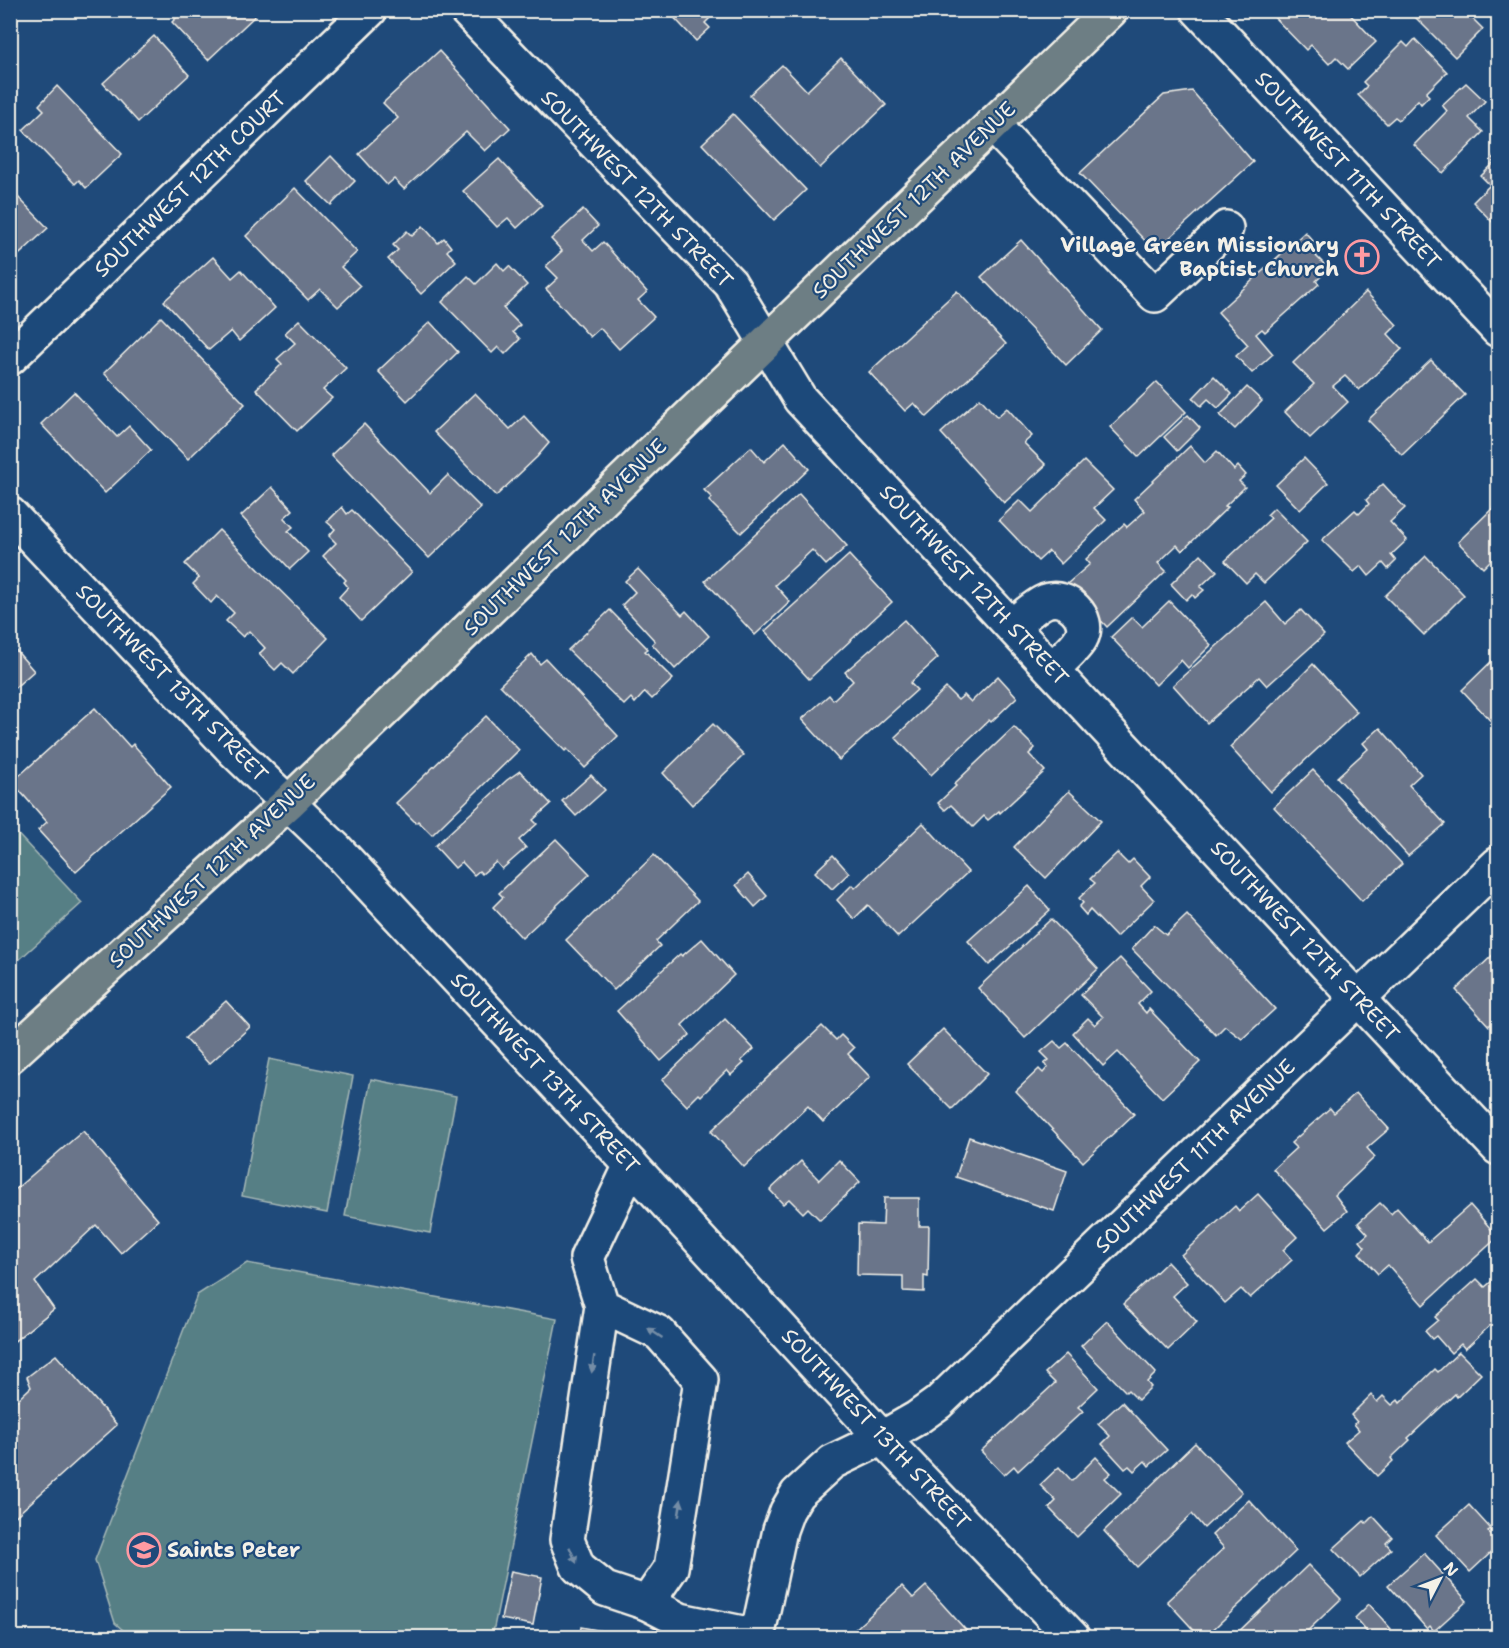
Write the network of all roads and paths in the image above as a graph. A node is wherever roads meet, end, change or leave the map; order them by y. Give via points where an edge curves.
1 (370, 10) edge
2 (466, 10) edge
3 (1111, 10) edge
4 (1198, 10) edge
5 (992, 124) junction
6 (1226, 228) dead end
7 (1498, 330) edge
8 (766, 344) junction
9 (10, 358) edge
10 (10, 514) edge
11 (1012, 626) junction
12 (1052, 669) junction
13 (288, 803) junction
14 (1498, 864) edge
15 (1359, 999) junction
16 (10, 1056) edge
17 (1498, 1148) edge
18 (631, 1165) junction
19 (602, 1306) junction
20 (882, 1438) junction
21 (647, 1603) junction
22 (757, 1637) edge
23 (1073, 1638) edge

1 - 9 street, SOUTHWEST 12TH COURT
2 - 8 street, SOUTHWEST 12TH STREET via 730,283
3 - 5 main road, SOUTHWEST 12TH AVENUE
4 - 7 street, SOUTHWEST 11TH STREET
5 - 6 street via 1155,295
5 - 8 main road, SOUTHWEST 12TH AVENUE
8 - 11 street, SOUTHWEST 12TH STREET via 800,399
8 - 13 main road, SOUTHWEST 12TH AVENUE
10 - 13 street, SOUTHWEST 13TH STREET
11 - 12 street, SOUTHWEST 12TH STREET
11 - 12 street via 1044,601 1058,598 1070,604 1085,628 1080,640
12 - 15 street, SOUTHWEST 12TH STREET
13 - 16 main road, SOUTHWEST 12TH AVENUE
13 - 18 street, SOUTHWEST 13TH STREET
14 - 15 street, SOUTHWEST 11TH AVENUE
15 - 17 street, SOUTHWEST 12TH STREET
15 - 20 street, SOUTHWEST 11TH AVENUE via 938,1403
18 - 19 street via 587,1258
18 - 20 street, SOUTHWEST 13TH STREET
19 -> 21 street via 567,1540 578,1567 605,1589
21 -> 19 street via 671,1568 701,1380 658,1333
20 - 22 street, SOUTHWEST 11TH AVENUE via 831,1462 797,1494 780,1530
20 - 23 street, SOUTHWEST 13TH STREET
21 - 22 street via 680,1620

